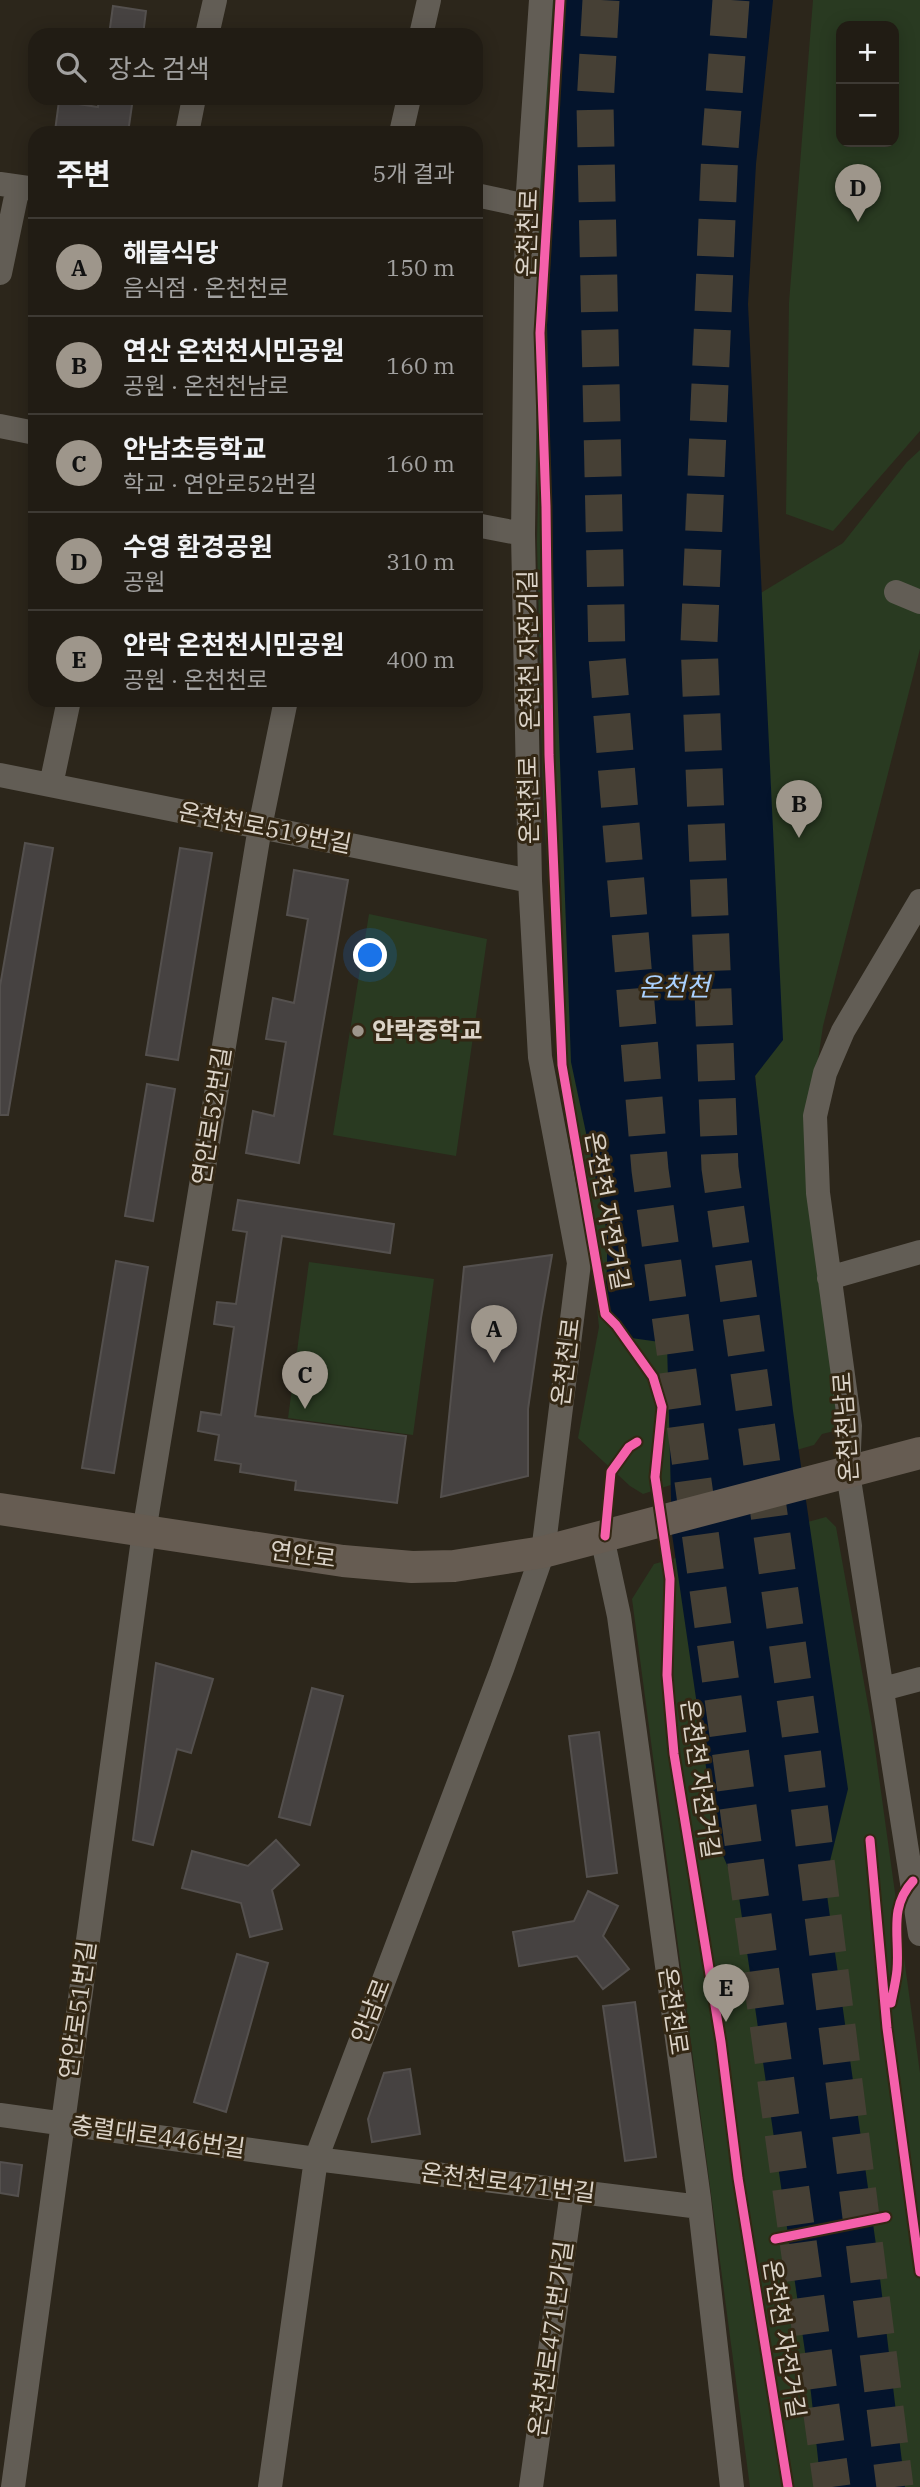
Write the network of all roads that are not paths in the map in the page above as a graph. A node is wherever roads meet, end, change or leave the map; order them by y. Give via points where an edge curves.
1 (215, 0) edge
2 (429, 0) edge
3 (541, 0) edge
4 (209, 28) edge
5 (423, 28) edge
6 (193, 105) edge
7 (407, 105) edge
8 (189, 126) edge
9 (403, 126) edge
10 (18, 187) edge
11 (483, 197) edge
12 (527, 206) junction
13 (0, 273) edge
14 (0, 426) edge
15 (28, 432) edge
16 (483, 526) edge
17 (523, 534) junction
18 (896, 592) dead end
19 (920, 602) edge
20 (68, 707) edge
21 (285, 707) edge
22 (0, 775) edge
23 (51, 785) junction
24 (260, 827) junction
25 (530, 881) junction
26 (920, 901) edge
27 (920, 1252) edge
28 (830, 1278) junction
29 (920, 1453) edge
30 (834, 1477) junction
31 (0, 1509) edge
32 (144, 1532) junction
33 (610, 1534) junction
34 (543, 1552) junction
35 (920, 1679) edge
36 (883, 1689) junction
37 (920, 1934) edge
38 (0, 2115) edge
39 (63, 2123) junction
40 (316, 2159) junction
41 (572, 2192) junction
42 (700, 2207) junction
43 (13, 2487) edge
44 (270, 2487) edge
45 (531, 2487) edge
46 (732, 2487) edge

1 - 4 street
2 - 5 street
3 - 12 street, 온천천로
6 - 8 street
7 - 9 street
10 - 13 street
11 - 12 street
12 - 17 street, 온천천로
14 - 15 street
16 - 17 street
17 - 25 street, 온천천로
18 - 19 street
20 - 23 street
21 - 24 street, 연안로52번길
22 - 23 street, 온천천로519번길
23 - 24 street, 온천천로519번길
24 - 25 street, 온천천로519번길
24 - 32 street, 연안로52번길
25 - 34 street, 온천천로 via 540,1057 579,1262
26 - 28 street, 온천천남로 via 843,1031 825,1073 816,1116 818,1193
27 - 28 street
28 - 30 street, 온천천남로 via 850,1426
29 - 30 main road
30 - 33 main road, 연안로
30 - 36 street, 온천천남로
31 - 32 main road, 연안로
32 - 34 main road, 연안로 via 412,1567 454,1566
32 - 39 street, 연안로51번길
33 - 34 main road, 연안로
33 - 42 street, 온천천로
34 - 40 street, 안남로
35 - 36 street
36 - 37 street, 온천천남로
38 - 39 street, 충렬대로446번길
39 - 40 street, 충렬대로446번길
39 - 43 street, 연안로51번길
40 - 41 street, 온천천로471번길
40 - 44 street, 안남로
41 - 42 street, 온천천로471번길
41 - 45 street, 온천천로471번가길
42 - 46 street, 온천천로

